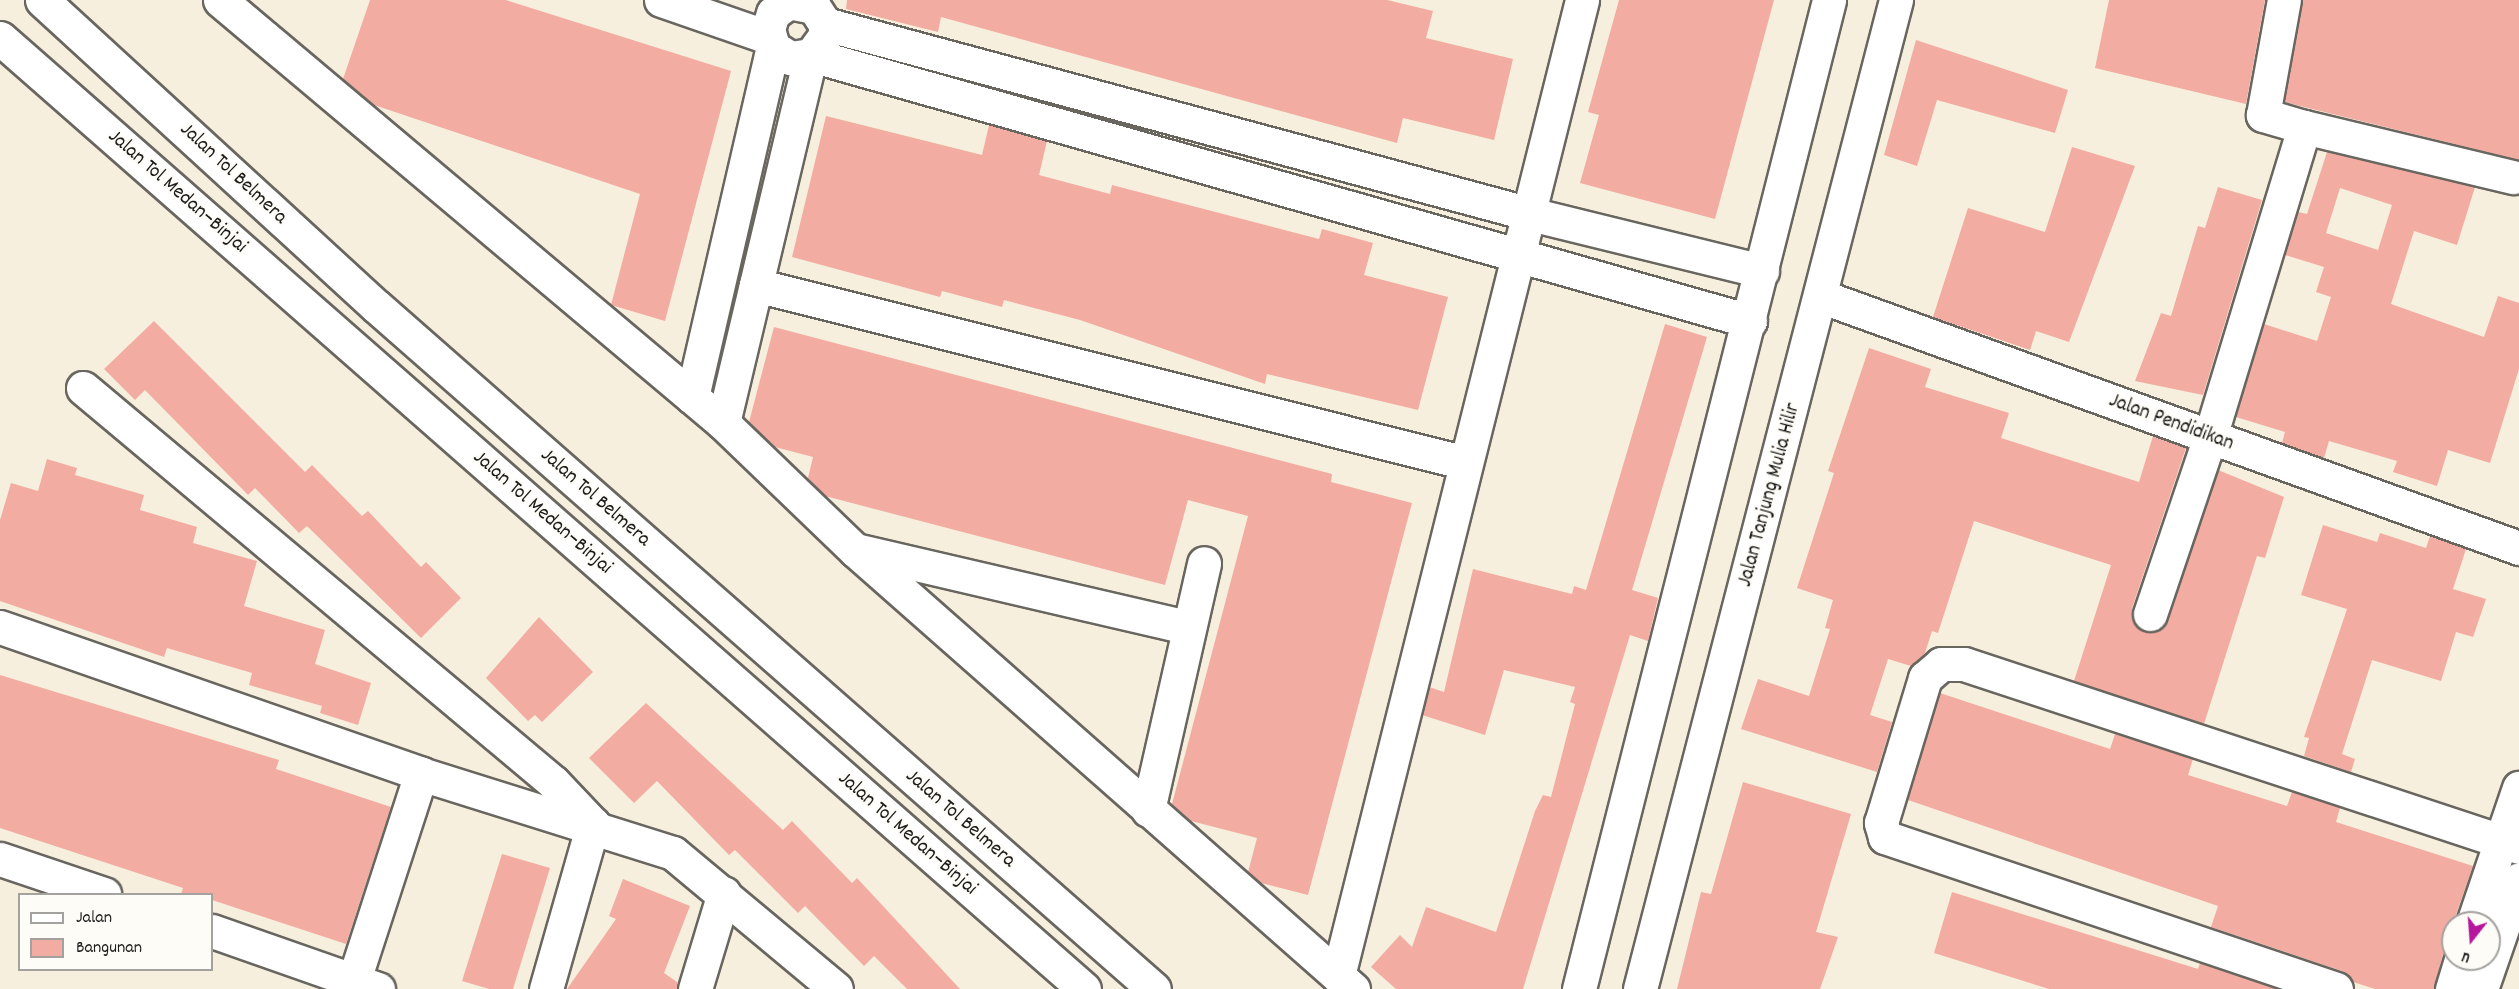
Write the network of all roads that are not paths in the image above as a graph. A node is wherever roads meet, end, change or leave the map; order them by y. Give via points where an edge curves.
1 (42, 0) edge
2 (220, 0) edge
3 (661, 0) edge
4 (1582, 0) edge
5 (1829, 0) edge
6 (1896, 0) edge
7 (2284, 0) edge
8 (790, 14) edge
9 (0, 38) edge
10 (811, 55) junction
11 (2304, 127) junction
12 (2513, 177) dead end
13 (1530, 214) junction
14 (1519, 257) junction
15 (1762, 271) junction
16 (756, 285) junction
17 (1823, 297) junction
18 (1750, 321) junction
19 (83, 387) dead end
20 (692, 397) junction
21 (723, 423) junction
22 (2210, 437) junction
23 (1463, 462) junction
24 (2519, 548) edge
25 (855, 550) junction
26 (1204, 563) dead end
27 (2150, 614) dead end
28 (0, 627) edge
29 (1188, 627) junction
30 (422, 774) junction
31 (2519, 788) edge
32 (1149, 810) junction
33 (593, 824) junction
34 (2510, 844) edge
35 (0, 859) edge
36 (2519, 879) edge
37 (101, 893) edge
38 (724, 893) junction
39 (2479, 911) edge
40 (213, 931) edge
41 (2458, 971) edge
42 (1346, 982) edge
43 (366, 985) edge
44 (546, 989) edge
45 (695, 989) edge
46 (836, 989) edge
47 (1084, 989) edge
48 (1154, 989) edge
49 (1579, 989) edge
50 (1640, 989) edge
51 (2336, 989) edge
52 (2452, 989) edge
53 (2481, 989) edge

1 - 48 main road, Jalan Tol Belmera via 376,306
2 - 20 main road
3 - 8 main road
4 - 13 main road
5 - 15 main road
6 - 17 main road, Jalan Tanjung Mulia Hilir
7 - 11 main road via 2263,115
8 - 10 main road via 790,58
8 - 13 main road
8 - 20 main road
9 - 47 main road, Jalan Tol Medan–Binjai
10 - 14 main road
10 - 16 main road
11 - 12 main road
11 - 22 main road
13 - 14 main road
13 - 15 main road
14 - 18 main road
14 - 23 main road
15 - 18 main road
16 - 21 main road
16 - 23 main road
17 - 22 main road, Jalan Pendidikan
17 - 50 main road, Jalan Tanjung Mulia Hilir
18 - 49 main road
19 - 33 main road via 553,782
20 - 21 main road
21 - 25 main road
22 - 24 main road, Jalan Pendidikan
22 - 27 main road
23 - 42 main road
25 - 29 main road
25 - 32 main road
26 - 29 main road
28 - 30 main road
29 - 32 main road
30 - 33 main road
30 - 43 main road
31 - 34 main road
32 - 42 main road
33 - 38 main road via 673,853
33 - 44 main road
34 - 39 main road
34 - 51 main road via 1964,664 1941,664 1925,678 1881,823 1885,837 1897,845
35 - 37 main road
36 - 53 main road
38 - 45 main road
38 - 46 main road
40 - 43 main road
41 - 52 main road

